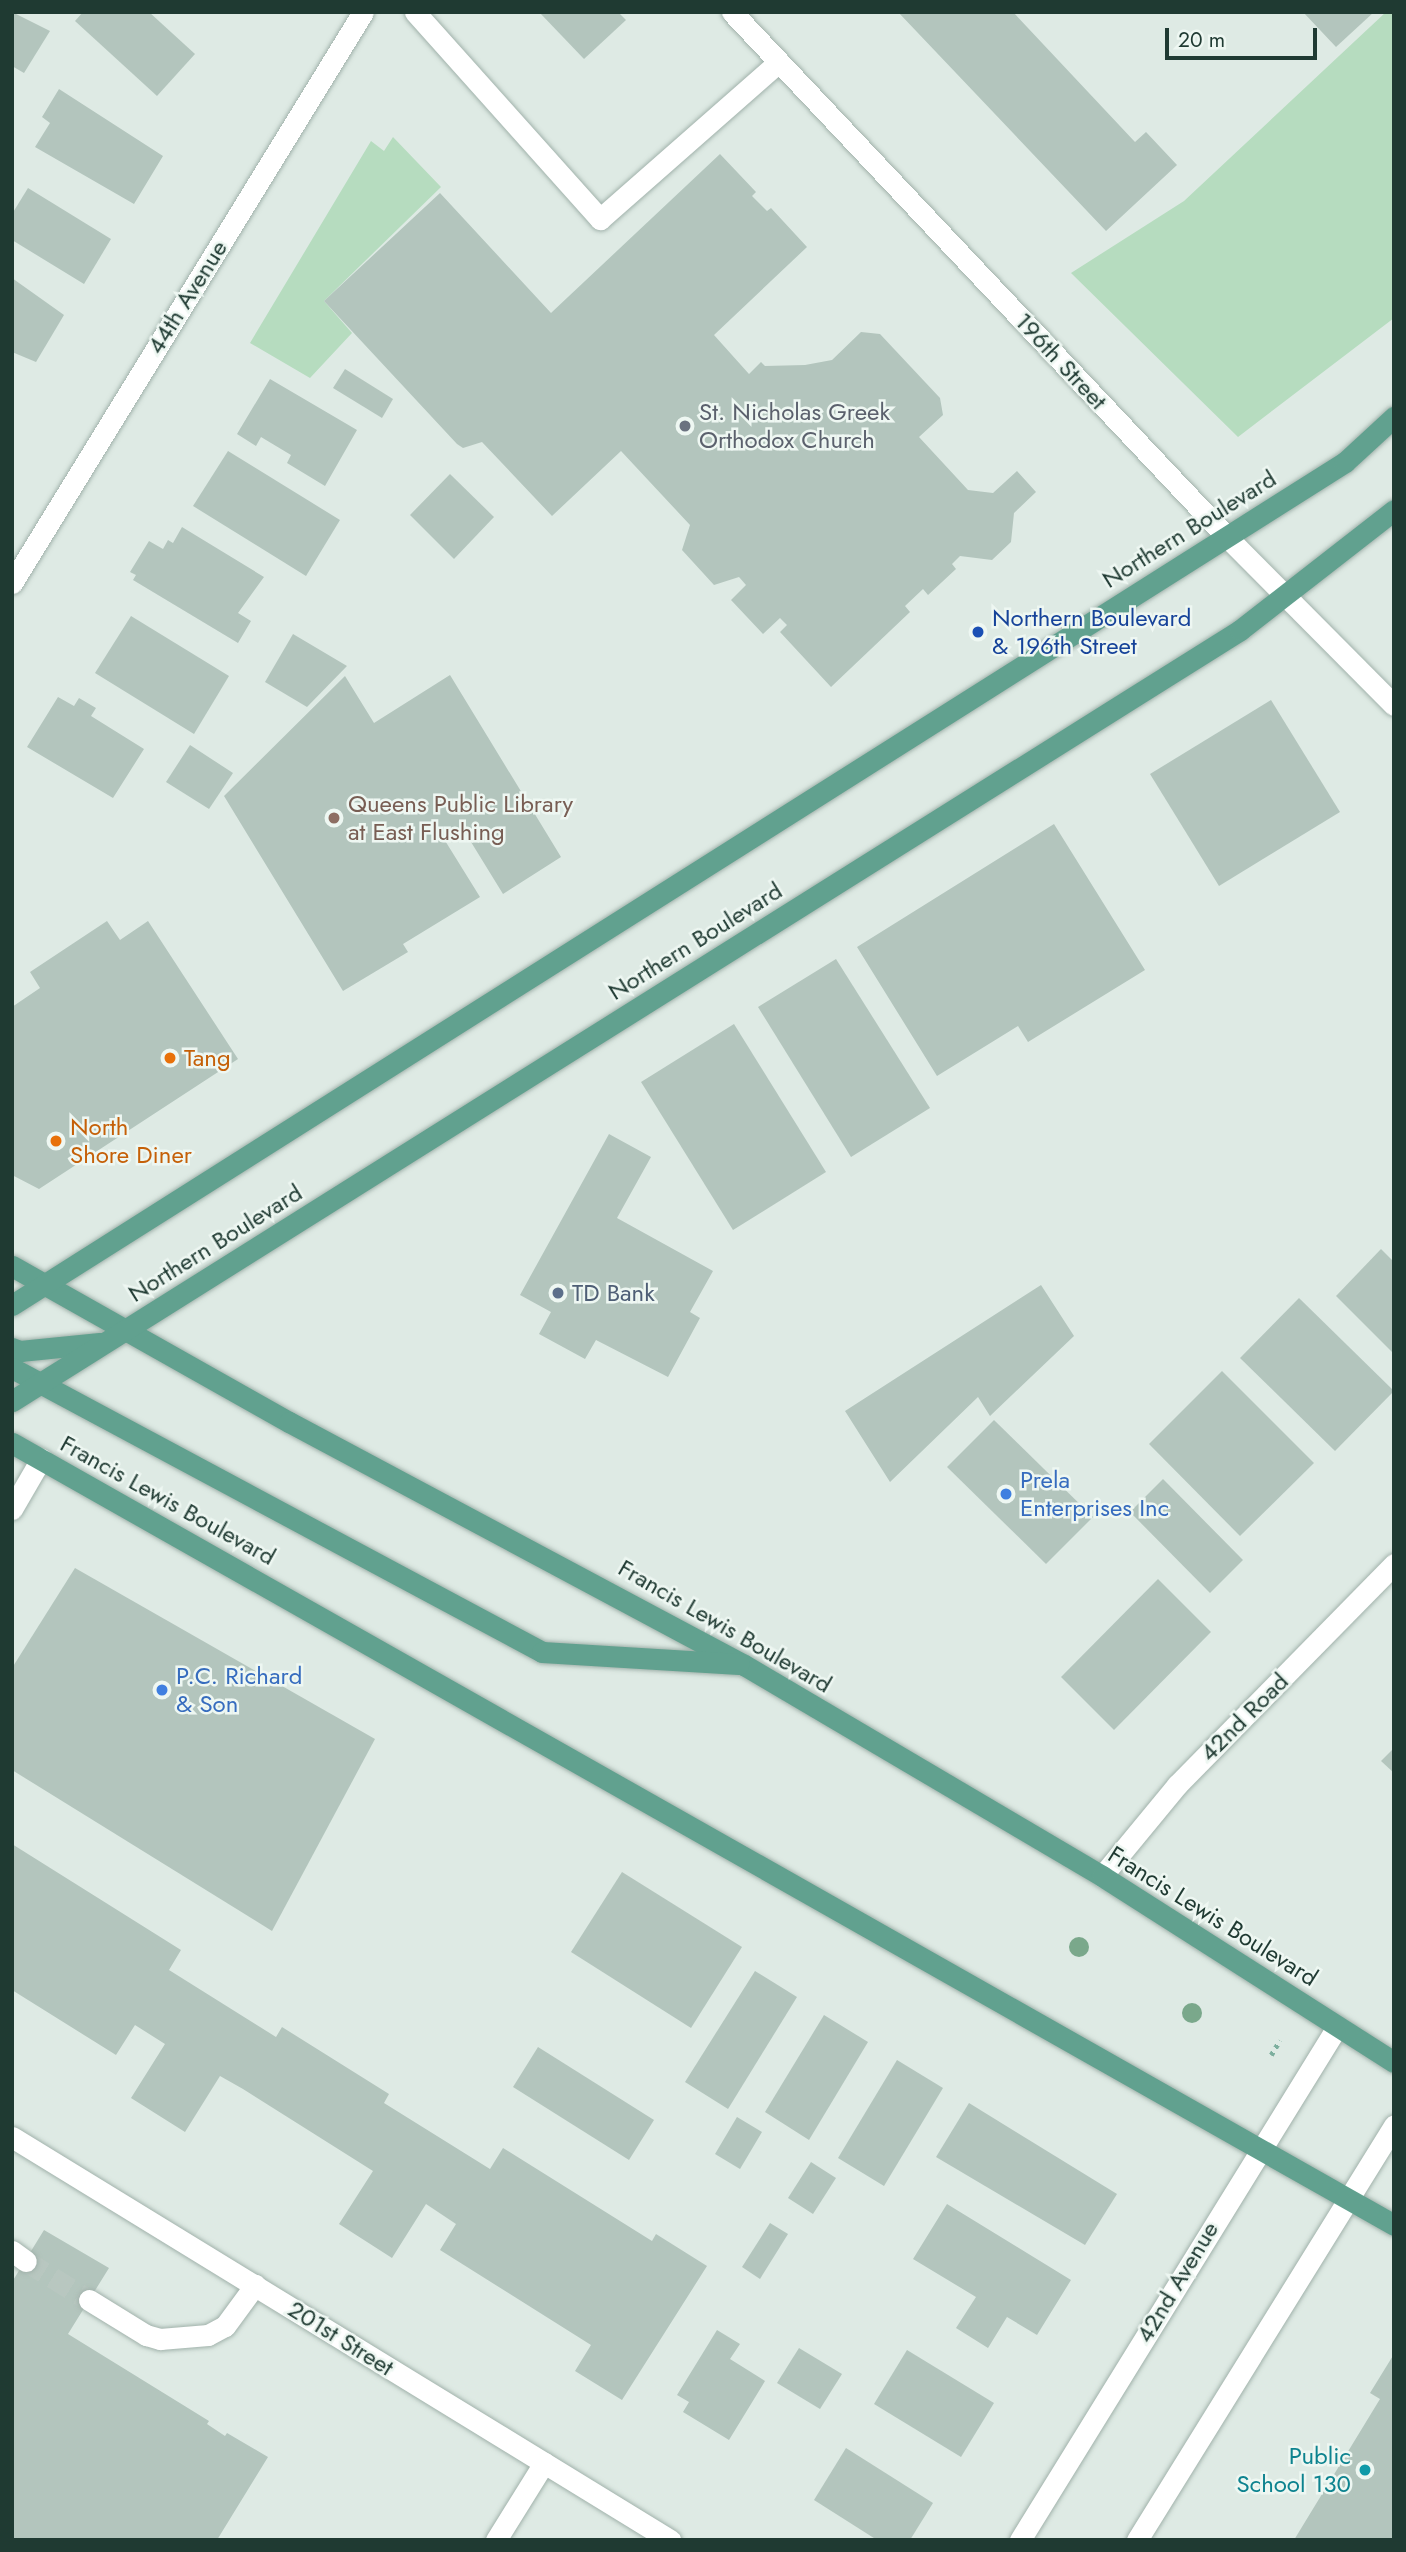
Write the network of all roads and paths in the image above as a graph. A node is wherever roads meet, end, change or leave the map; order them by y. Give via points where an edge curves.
1 (363, 12) edge
2 (415, 12) edge
3 (732, 12) edge
4 (779, 62) junction
5 (1394, 417) edge
6 (1394, 510) edge
7 (1226, 536) junction
8 (12, 583) edge
9 (1284, 595) junction
10 (1394, 705) edge
11 (12, 1266) edge
12 (45, 1284) junction
13 (12, 1305) edge
14 (126, 1330) junction
15 (106, 1342) junction
16 (12, 1348) edge
17 (12, 1368) edge
18 (41, 1384) junction
19 (12, 1401) edge
20 (12, 1443) edge
21 (41, 1459) junction
22 (12, 1509) edge
23 (1394, 1564) edge
24 (744, 1665) junction
25 (1102, 1876) junction
26 (1337, 2026) junction
27 (1394, 2062) edge
28 (1394, 2125) edge
29 (12, 2137) edge
30 (1260, 2147) junction
31 (1348, 2197) junction
32 (1394, 2225) edge
33 (255, 2285) junction
34 (89, 2300) tunnel mouth
35 (544, 2463) junction
36 (496, 2540) edge
37 (670, 2540) edge
38 (1020, 2540) edge
39 (1137, 2540) edge

1 - 8 street, 44th Avenue
2 - 4 street via 600,219
3 - 4 street, 196th Street
4 - 7 street, 196th Street
5 - 7 main road, Northern Boulevard via 1345,462
6 - 9 main road, Northern Boulevard
7 - 9 street, 196th Street
7 - 12 main road, Northern Boulevard
9 - 10 street, 196th Street
9 - 14 main road, Northern Boulevard via 1240,630
11 - 12 main road, Francis Lewis Boulevard
12 - 13 main road, Northern Boulevard
12 - 14 main road, Francis Lewis Boulevard
14 - 15 main road, Northern Boulevard
14 - 24 main road, Francis Lewis Boulevard
15 - 16 main road via 20,1351
15 - 18 main road, Northern Boulevard
17 - 18 main road
18 - 19 main road, Northern Boulevard
18 - 24 main road via 542,1652
20 - 21 main road, Francis Lewis Boulevard
21 - 22 street
21 - 30 main road, Francis Lewis Boulevard
23 - 25 street, 42nd Road via 1177,1785
24 - 25 main road, Francis Lewis Boulevard
25 - 26 main road, Francis Lewis Boulevard
26 - 27 main road, Francis Lewis Boulevard
26 - 30 street, 42nd Avenue
28 - 31 street
29 - 33 street, 201st Street
30 - 31 main road, Francis Lewis Boulevard
30 - 38 street, 42nd Avenue
31 - 32 main road, Francis Lewis Boulevard
31 - 39 street
33 - 34 street via 225,2326 208,2335 160,2339 146,2335
33 - 35 street, 201st Street
35 - 36 street
35 - 37 street, 201st Street

